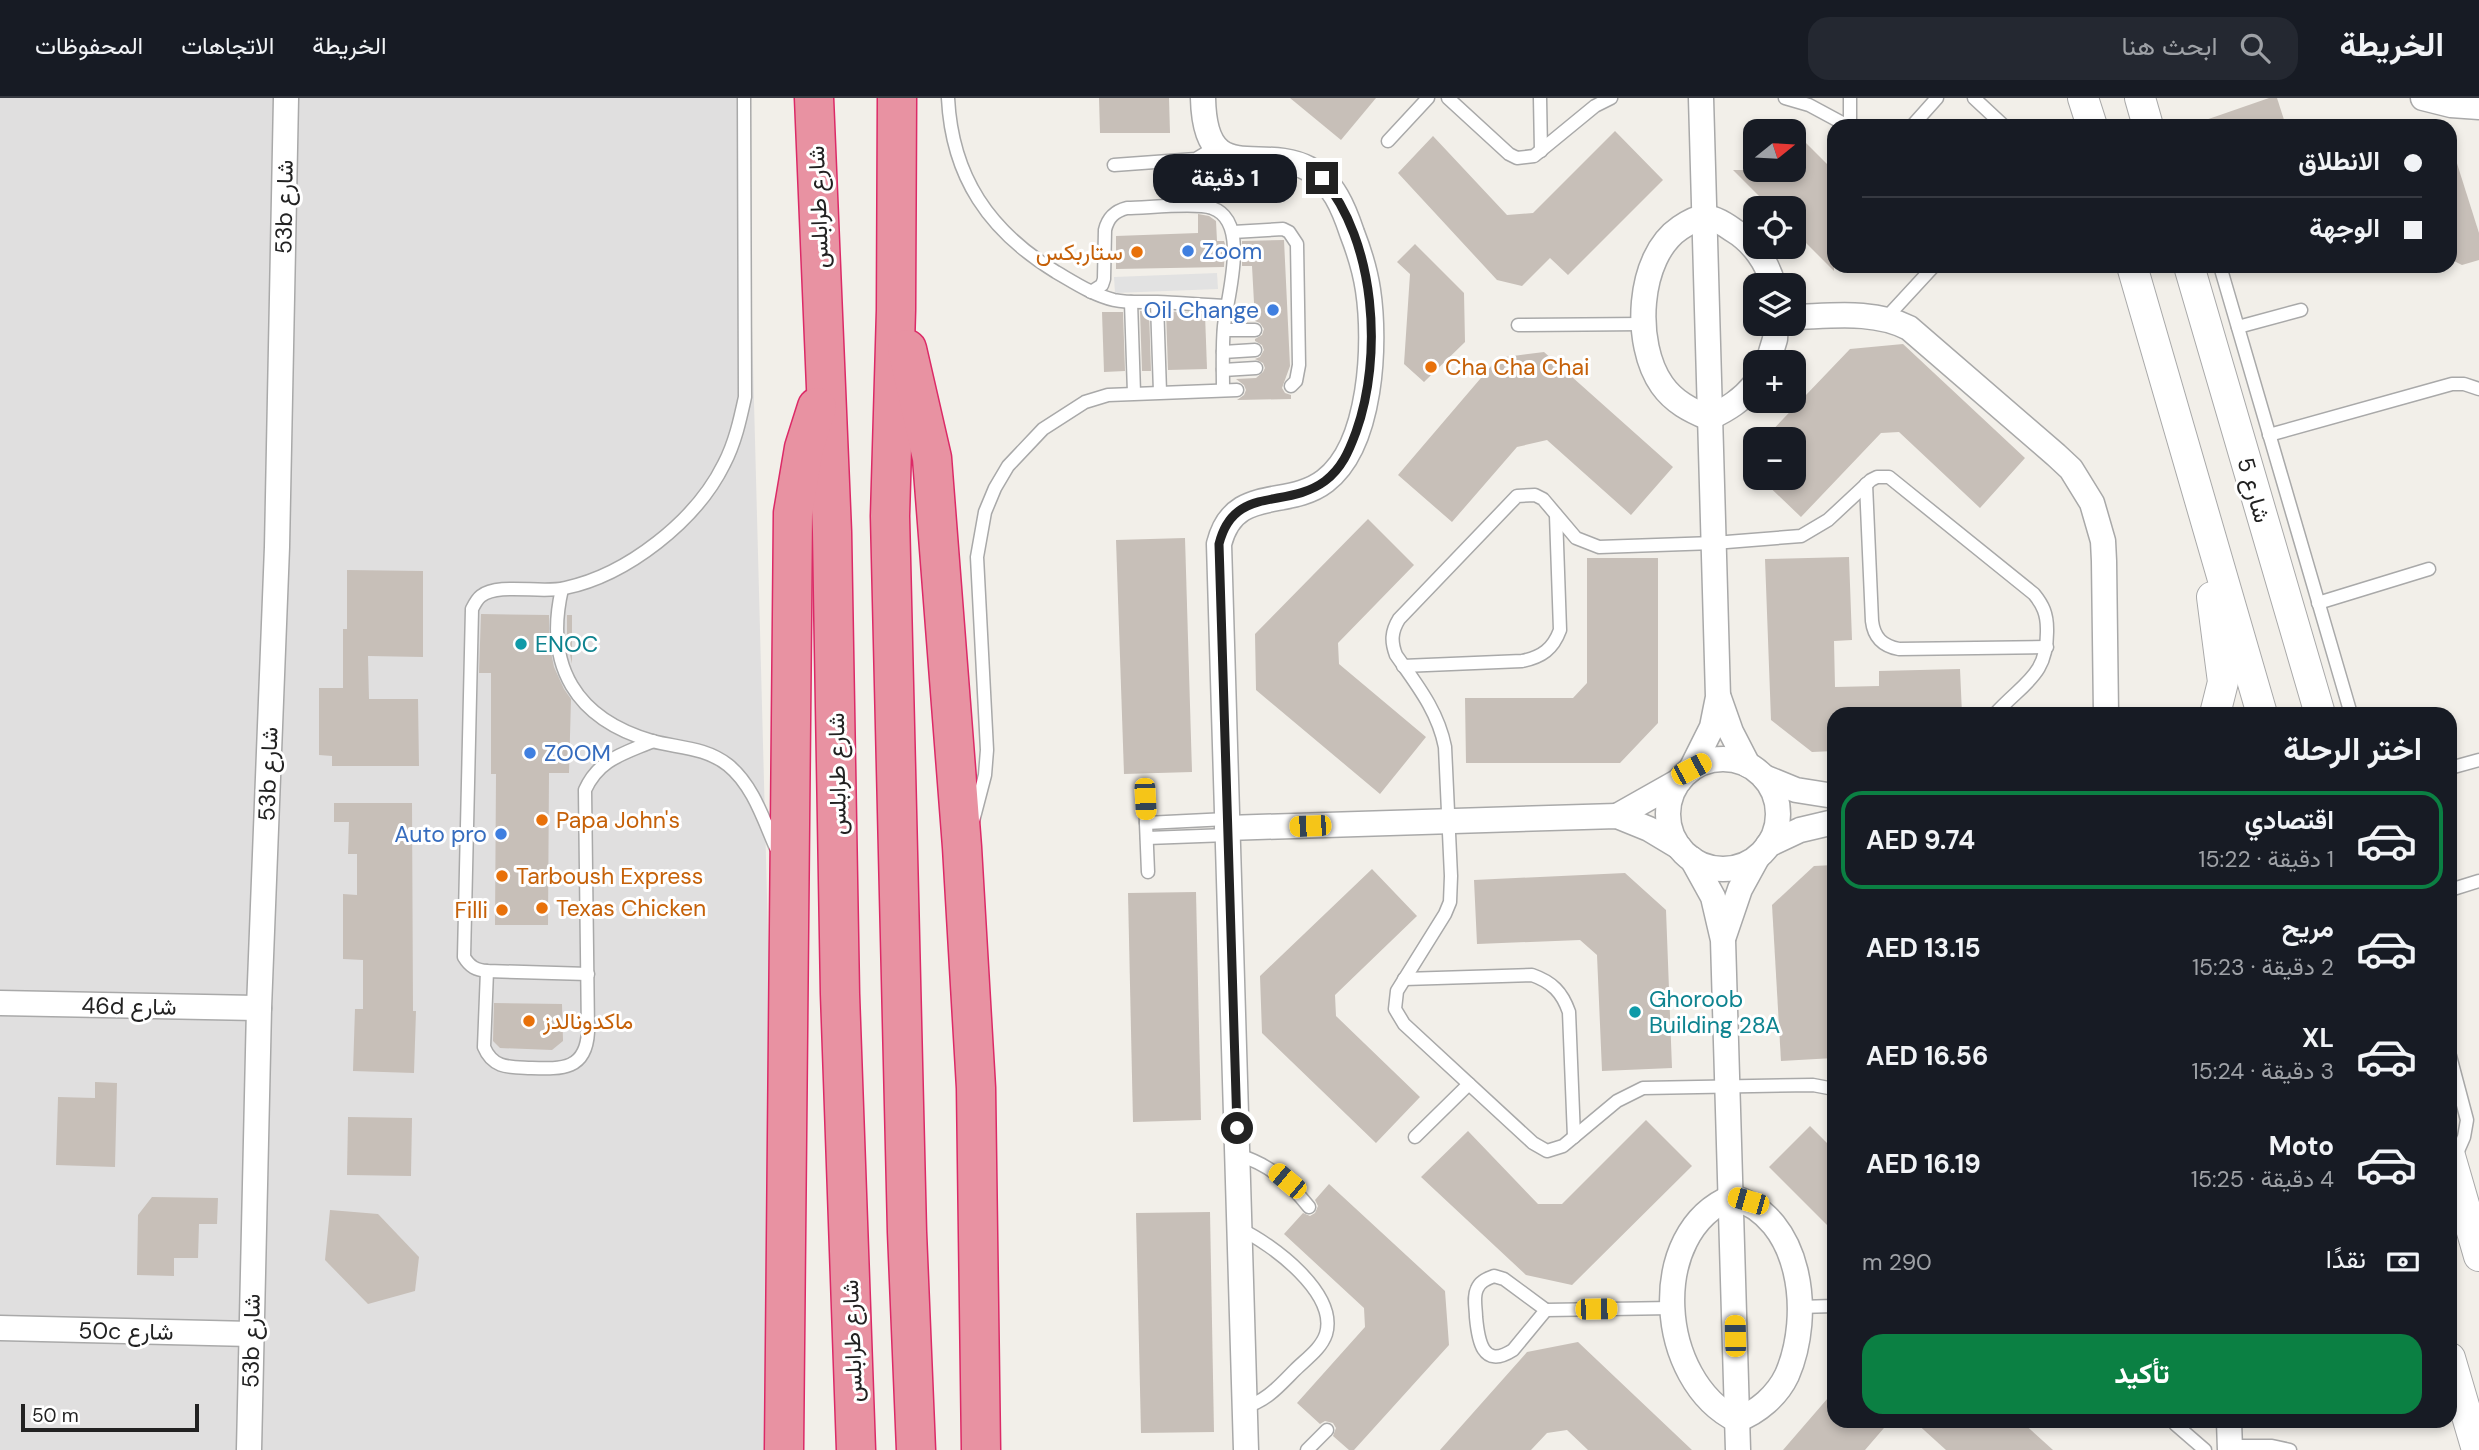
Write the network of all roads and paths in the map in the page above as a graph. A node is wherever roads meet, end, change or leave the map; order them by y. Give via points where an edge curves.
1 (286, 98) edge
2 (744, 98) edge
3 (814, 98) edge
4 (897, 98) edge
5 (948, 98) edge
6 (1203, 98) edge
7 (1429, 98) edge
8 (1448, 98) edge
9 (1540, 98) edge
10 (1611, 98) edge
11 (1701, 98) edge
12 (1785, 98) edge
13 (1850, 98) edge
14 (1937, 98) edge
15 (1974, 98) edge
16 (2083, 98) edge
17 (2140, 98) edge
18 (2423, 98) edge
19 (2479, 107) edge
20 (1836, 119) edge
21 (1849, 119) edge
22 (1918, 119) edge
23 (1996, 119) edge
24 (2090, 119) edge
25 (2146, 119) edge
26 (1388, 141) dead end
27 (1216, 147) junction
28 (1541, 151) junction
29 (1114, 164) dead end
30 (1705, 217) junction
31 (1233, 232) junction
32 (1768, 273) edge
33 (1927, 273) edge
34 (2134, 273) edge
35 (2191, 273) edge
36 (2222, 273) edge
37 (1091, 292) junction
38 (1131, 302) junction
39 (1157, 303) junction
40 (1227, 306) junction
41 (895, 310) junction
42 (2301, 310) dead end
43 (1806, 317) edge
44 (1885, 318) junction
45 (1644, 324) junction
46 (1518, 325) dead end
47 (2238, 327) junction
48 (1224, 330) junction
49 (1255, 330) dead end
50 (1255, 350) dead end
51 (1223, 352) junction
52 (1256, 368) dead end
53 (1223, 370) junction
54 (825, 385) junction
55 (1291, 386) dead end
56 (2479, 389) edge
57 (1223, 390) junction
58 (1237, 390) dead end
59 (1160, 392) junction
60 (1134, 393) junction
61 (1743, 398) edge
62 (1709, 418) junction
63 (2269, 435) junction
64 (1866, 484) junction
65 (1556, 515) junction
66 (1714, 543) junction
67 (2429, 569) dead end
68 (2219, 570) junction
69 (562, 589) junction
70 (2318, 603) junction
71 (2047, 647) junction
72 (1403, 666) junction
73 (1718, 697) junction
74 (2002, 707) edge
75 (2106, 707) edge
76 (2217, 707) edge
77 (2260, 707) edge
78 (2318, 707) edge
79 (2349, 707) edge
80 (653, 741) junction
81 (2479, 760) edge
82 (2457, 766) edge
83 (1756, 771) junction
84 (1685, 775) junction
85 (1827, 795) edge
86 (1145, 799) dead end
87 (1617, 816) junction
88 (1448, 821) junction
89 (1146, 823) junction
90 (1827, 824) edge
91 (1227, 828) junction
92 (1147, 838) junction
93 (962, 847) junction
94 (1763, 851) junction
95 (1685, 853) junction
96 (1148, 872) dead end
97 (788, 873) junction
98 (2479, 881) edge
99 (2457, 888) edge
100 (1723, 940) junction
101 (487, 971) junction
102 (588, 974) junction
103 (1404, 979) junction
104 (0, 1003) edge
105 (259, 1008) junction
106 (2457, 1082) edge
107 (1469, 1084) junction
108 (1729, 1085) junction
109 (1827, 1088) edge
110 (1415, 1137) dead end
111 (1574, 1138) junction
112 (2457, 1149) edge
113 (1238, 1155) junction
114 (2457, 1181) edge
115 (1732, 1196) junction
116 (1309, 1207) dead end
117 (1240, 1229) junction
118 (2479, 1256) edge
119 (1827, 1306) edge
120 (1799, 1307) junction
121 (1672, 1308) junction
122 (1546, 1310) junction
123 (0, 1328) edge
124 (251, 1334) junction
125 (2457, 1382) edge
126 (1244, 1407) junction
127 (1737, 1420) junction
128 (2180, 1428) edge
129 (2229, 1428) edge
130 (1327, 1430) dead end
131 (2230, 1448) edge
132 (249, 1450) edge
133 (784, 1450) edge
134 (856, 1450) edge
135 (916, 1450) edge
136 (981, 1450) edge
137 (1246, 1450) edge
138 (1307, 1450) edge
139 (1738, 1450) edge
140 (2205, 1450) edge
141 (2290, 1450) edge
142 (2477, 1450) edge

1 - 105 street, 53b شارع via 277,548
2 - 69 lane via 746,363 737,431 724,464 683,519 634,559
3 - 54 highway, شارع طرابلس
4 - 41 highway
5 - 37 lane via 963,172 994,223 1015,244
6 - 27 street via 1205,122
7 - 26 lane
8 - 28 lane via 1509,154 1526,158
9 - 28 lane
10 - 28 lane
11 - 30 street
12 - 20 lane via 1809,104
13 - 21 lane
14 - 22 lane
15 - 23 lane
16 - 24 street
17 - 25 street
18 - 19 street
27 - 29 lane via 1184,161
27 - 91 street via 1238,160 1296,163 1333,190 1368,289 1371,349 1363,409 1343,462 1313,488 1244,506 1222,532
30 - 32 street via 1739,233
30 - 45 street via 1679,229 1659,248 1647,283
30 - 62 street
31 - 37 lane via 1226,217 1212,208 1119,210 1105,230 1102,285
31 - 40 lane
31 - 55 lane via 1276,228 1289,232 1299,250 1296,381
33 - 44 lane
34 - 68 street
35 - 78 street, شارع 5
36 - 47 lane
37 - 38 lane
38 - 39 lane
38 - 60 lane
39 - 40 lane
39 - 59 lane
40 - 48 lane
41 - 93 highway via 932,458
41 - 135 highway via 890,516 906,1232
42 - 47 lane
43 - 44 street
44 - 75 street via 1920,336 2056,455 2082,485 2103,541
45 - 46 lane
45 - 62 street via 1651,365 1660,383 1674,399
47 - 63 lane
48 - 49 lane
48 - 51 lane
50 - 51 lane
51 - 53 lane
52 - 53 lane
53 - 57 lane
54 - 97 highway via 804,448 793,513
54 - 134 highway, شارع طرابلس
56 - 63 lane via 2452,384
57 - 58 lane
57 - 59 lane
59 - 60 lane
60 - 93 lane via 1085,402 1043,429 1008,466 985,512 977,557 987,750 980,800
61 - 62 street
62 - 66 street
63 - 70 lane
64 - 66 lane via 1828,520 1801,536
64 - 71 lane via 1883,476 1895,480 2034,594 2047,618
64 - 71 lane via 1872,621 1883,644 1899,649
65 - 66 lane via 1576,538 1599,547
65 - 72 lane via 1535,495 1517,496 1509,502 1399,620 1392,646
65 - 72 lane via 1560,630 1546,652 1522,661
66 - 73 street
67 - 70 lane
68 - 76 street via 2212,600 2223,682
68 - 77 street
69 - 80 lane via 556,636 569,682 601,718
69 - 101 lane via 492,590 479,597 472,609 464,957 477,970
70 - 79 lane
71 - 74 lane via 2038,671
72 - 88 lane via 1431,706 1443,733
73 - 83 street via 1731,732
73 - 84 street via 1712,727
80 - 97 lane via 707,753 729,766 746,785
80 - 102 lane via 603,763 585,790
81 - 82 lane
83 - 84 street via 1734,760 1719,759 1704,762
83 - 85 street via 1797,790
83 - 94 street via 1772,789 1778,817
84 - 87 street
84 - 95 street via 1672,793 1668,821
86 - 89 lane
87 - 88 street
87 - 95 street
88 - 91 street
88 - 103 lane via 1450,902
89 - 91 lane
89 - 92 lane
90 - 94 street via 1800,830
91 - 92 lane
91 - 113 street
92 - 96 lane
93 - 136 highway via 976,1088
94 - 95 street via 1741,866 1724,869 1707,866
94 - 100 street via 1740,889
95 - 100 street via 1713,897
97 - 133 highway
98 - 99 lane
100 - 108 street
101 - 102 lane
101 - 102 lane via 484,1047 488,1056 506,1067 561,1068 582,1056 587,1045
103 - 107 lane via 1394,1000 1398,1017
103 - 111 lane via 1532,975 1556,988 1569,1012
104 - 105 street, 46d شارع
105 - 124 street, 53b شارع
106 - 112 lane via 2467,1120
107 - 110 lane
107 - 111 lane via 1539,1148 1556,1150
108 - 109 lane
108 - 111 lane via 1634,1091
108 - 115 street
113 - 116 lane via 1276,1172
113 - 117 street
114 - 118 street
115 - 120 street via 1748,1201 1777,1227 1793,1263
115 - 121 street via 1715,1203 1689,1232 1677,1269
115 - 127 street
117 - 126 street
117 - 126 lane via 1268,1244 1292,1265 1321,1298 1328,1323 1319,1348 1266,1398
119 - 120 lane
120 - 127 street via 1786,1375 1766,1403
121 - 122 lane
121 - 127 street via 1687,1370 1708,1401
122 - 122 lane via 1504,1279 1485,1279 1475,1297 1478,1341 1489,1354 1506,1355
123 - 124 street, 50c شارع
124 - 132 street, 53b شارع
125 - 142 street
126 - 137 street
127 - 139 street
128 - 140 lane
129 - 131 street
130 - 138 lane
131 - 141 lane

